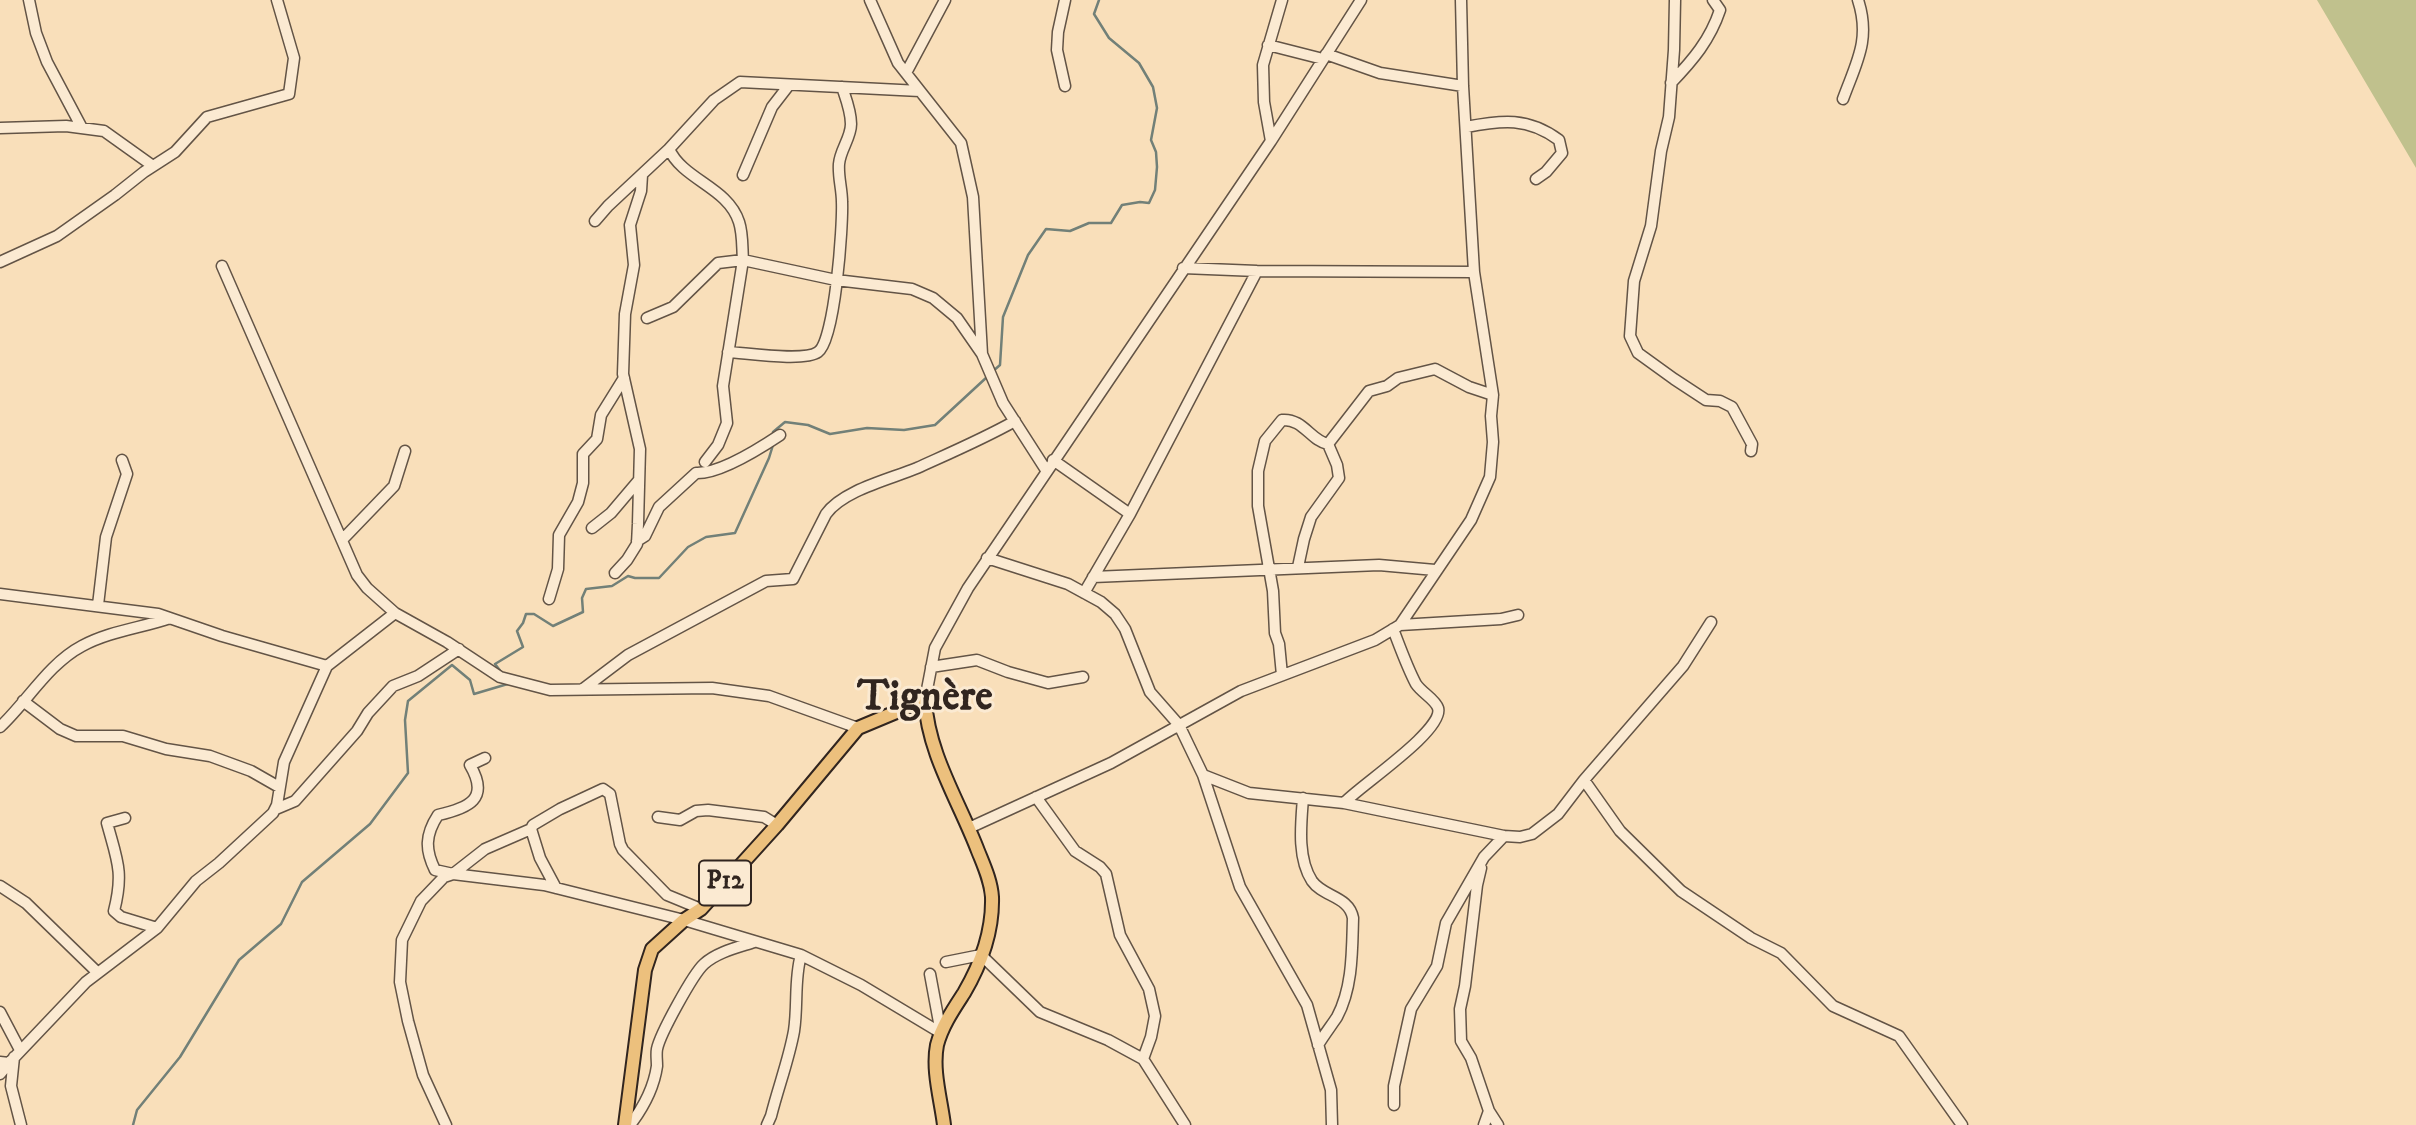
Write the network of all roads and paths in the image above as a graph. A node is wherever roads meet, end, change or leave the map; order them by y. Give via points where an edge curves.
1 (29, 0) edge
2 (277, 0) edge
3 (870, 0) edge
4 (945, 0) edge
5 (1065, 0) edge
6 (1282, 0) edge
7 (1361, 0) edge
8 (1461, 0) edge
9 (1675, 0) edge
10 (1715, 0) edge
11 (1858, 0) edge
12 (1268, 45) junction
13 (1325, 57) junction
14 (906, 73) junction
15 (1671, 83) junction
16 (789, 85) junction
17 (1065, 86) dead end
18 (1463, 86) junction
19 (842, 87) junction
20 (920, 91) junction
21 (1843, 99) dead end
22 (1466, 127) junction
23 (0, 128) edge
24 (82, 128) junction
25 (1271, 141) junction
26 (669, 149) junction
27 (153, 166) junction
28 (642, 175) junction
29 (743, 175) dead end
30 (1536, 179) dead end
31 (595, 222) dead end
32 (743, 260) junction
33 (0, 262) edge
34 (222, 266) dead end
35 (1183, 268) junction
36 (1257, 271) junction
37 (1474, 272) junction
38 (836, 280) junction
39 (647, 318) dead end
40 (728, 352) junction
41 (982, 354) junction
42 (624, 378) junction
43 (1493, 395) junction
44 (1014, 421) junction
45 (780, 435) dead end
46 (1328, 444) junction
47 (405, 450) dead end
48 (1751, 451) dead end
49 (122, 460) dead end
50 (1053, 460) junction
51 (705, 462) dead end
52 (1046, 470) junction
53 (639, 480) junction
54 (1130, 514) junction
55 (592, 528) dead end
56 (342, 540) junction
57 (637, 541) junction
58 (987, 558) junction
59 (1298, 567) junction
60 (1268, 568) junction
61 (1435, 570) junction
62 (615, 573) dead end
63 (1093, 577) junction
64 (1084, 593) junction
65 (0, 594) edge
66 (549, 599) dead end
67 (98, 605) junction
68 (395, 613) junction
69 (1518, 615) dead end
70 (170, 618) junction
71 (1711, 622) dead end
72 (1396, 627) junction
73 (459, 649) junction
74 (327, 666) junction
75 (931, 667) junction
76 (1283, 675) junction
77 (1083, 677) dead end
78 (583, 689) junction
79 (925, 700) junction
80 (23, 701) junction
81 (1179, 726) junction
82 (0, 727) edge
83 (858, 729) junction
84 (485, 758) dead end
85 (1203, 775) junction
86 (1584, 780) junction
87 (279, 787) junction
88 (1036, 797) junction
89 (1303, 798) junction
90 (1344, 803) junction
91 (276, 809) junction
92 (658, 817) dead end
93 (125, 818) dead end
94 (777, 825) junction
95 (531, 828) junction
96 (969, 828) junction
97 (1504, 835) junction
98 (1484, 857) junction
99 (453, 874) junction
100 (0, 886) edge
101 (556, 888) junction
102 (701, 909) junction
103 (684, 920) junction
104 (157, 928) junction
105 (755, 942) junction
106 (801, 955) junction
107 (981, 955) junction
108 (946, 962) dead end
109 (97, 972) junction
110 (930, 974) dead end
111 (0, 1012) edge
112 (941, 1033) junction
113 (1318, 1045) junction
114 (11, 1058) edge
115 (1143, 1059) junction
116 (0, 1074) edge
117 (1394, 1105) dead end
118 (1489, 1111) junction
119 (21, 1125) edge
120 (446, 1125) edge
121 (625, 1125) edge
122 (630, 1125) edge
123 (767, 1125) edge
124 (944, 1125) edge
125 (1185, 1125) edge
126 (1332, 1125) edge
127 (1484, 1125) edge
128 (1498, 1125) edge
129 (1962, 1125) edge

1 - 24 street via 47,62
2 - 27 street via 295,58 289,94 207,117 175,152
3 - 14 street via 890,50
4 - 14 street
5 - 17 street via 1057,50
6 - 12 street
7 - 13 street
8 - 18 street
9 - 15 street
10 - 15 street via 1720,10 1713,31
11 - 21 street via 1864,40
12 - 13 street
12 - 25 street via 1263,65
13 - 18 street
13 - 25 street
14 - 20 street
15 - 48 street via 1651,226 1634,281 1630,336 1638,353 1674,379 1706,400 1732,407 1752,444
16 - 19 street
16 - 26 street via 740,82 714,100
16 - 29 street via 772,107
18 - 22 street
19 - 20 street
19 - 38 street via 851,124 839,165 842,236
20 - 41 street via 961,143 973,197
22 - 30 street via 1517,121 1551,134 1559,140 1562,153
22 - 37 street
23 - 24 street
24 - 27 street via 104,131
25 - 35 street
26 - 28 street
26 - 32 street via 675,162 715,190 733,210 740,224
27 - 33 street via 57,236
28 - 31 street
28 - 42 street via 630,225 634,265 625,314
32 - 38 street
32 - 39 street via 719,262 673,307
32 - 40 street
34 - 56 street
35 - 36 street
35 - 50 street
36 - 37 street
36 - 54 street
37 - 43 street
38 - 40 street via 830,328 819,352 788,357
38 - 41 street via 912,289 933,298 957,318
40 - 51 street via 723,386 726,423
41 - 44 street
42 - 53 street via 640,449
42 - 66 street via 601,415 597,439 583,454 583,483 559,535 558,569
43 - 46 street via 1435,369 1398,378 1369,391
43 - 61 street via 1490,477 1471,520
44 - 52 street
44 - 78 street via 834,505 793,579 766,580 628,655
45 - 57 street via 747,456 708,474 696,474 659,507 645,536
46 - 59 street via 1339,478 1311,517
46 - 60 street via 1291,420 1282,420 1265,441 1258,463 1258,506
47 - 56 street via 394,486
49 - 67 street via 127,474 106,537
50 - 52 street
50 - 54 street
52 - 58 street
53 - 55 street
53 - 57 street
54 - 63 street
56 - 68 street via 357,575
57 - 62 street
58 - 64 street
58 - 75 street via 935,648
59 - 60 street
59 - 61 street via 1379,565
60 - 63 street
60 - 76 street
61 - 72 street
63 - 64 street
64 - 81 street via 1115,614 1150,692
65 - 67 street
67 - 70 street
68 - 73 street
68 - 74 street
69 - 72 street
70 - 74 street
70 - 80 street via 79,647
71 - 86 street via 1683,666
72 - 76 street via 1375,640
72 - 90 street via 1417,684 1438,707 1438,714 1407,752
73 - 78 street via 500,677 551,690
73 - 91 street via 429,670 393,686 295,801
74 - 87 street via 284,762
75 - 77 street via 977,660 1048,682
75 - 79 street
76 - 81 street via 1241,691
78 - 83 street via 712,688 769,696
79 - 83 main road, P12
79 - 96 main road via 937,756
80 - 82 street
80 - 87 street via 76,736 123,736 210,756
81 - 85 street
81 - 88 street
83 - 94 main road, P12
84 - 99 street via 470,765 478,792 472,802 461,810 438,815 430,827 428,855 435,870
85 - 89 street via 1250,793
85 - 113 street via 1240,887 1307,1005
86 - 97 street via 1558,814 1532,834
86 - 129 street via 1620,831 1681,891 1781,953 1833,1006 1899,1036
87 - 91 street
88 - 96 street
88 - 115 street via 1075,851 1106,874 1120,934 1149,989 1155,1016
89 - 90 street
89 - 113 street via 1300,841 1312,880 1353,913 1343,1000
90 - 97 street
91 - 104 street via 196,881
92 - 94 street via 680,820 708,810 764,817
93 - 104 street via 107,823 121,873 114,911
94 - 102 main road, P12
95 - 99 street via 485,849
95 - 101 street
95 - 102 street via 603,789 610,794 623,850 667,895
96 - 107 main road via 991,889 989,934
97 - 98 street
98 - 117 street via 1446,923 1437,966 1411,1009
98 - 118 street via 1476,885 1460,1009 1461,1041
99 - 101 street
99 - 120 street via 421,901 402,940 400,982 423,1075
100 - 109 street via 26,903
101 - 103 street
102 - 103 main road, P12
103 - 105 street
103 - 121 main road, P12 via 652,949 645,970
104 - 109 street
105 - 106 street
105 - 122 street via 704,964 657,1048 653,1082
106 - 112 street
106 - 123 street via 793,1034
107 - 108 street
107 - 112 main road
107 - 115 street via 1040,1012
109 - 114 street
110 - 112 street
111 - 114 street
112 - 124 main road via 935,1058
113 - 126 street via 1331,1090
114 - 116 street
114 - 119 street via 11,1086
115 - 125 street
118 - 127 street
118 - 128 street

